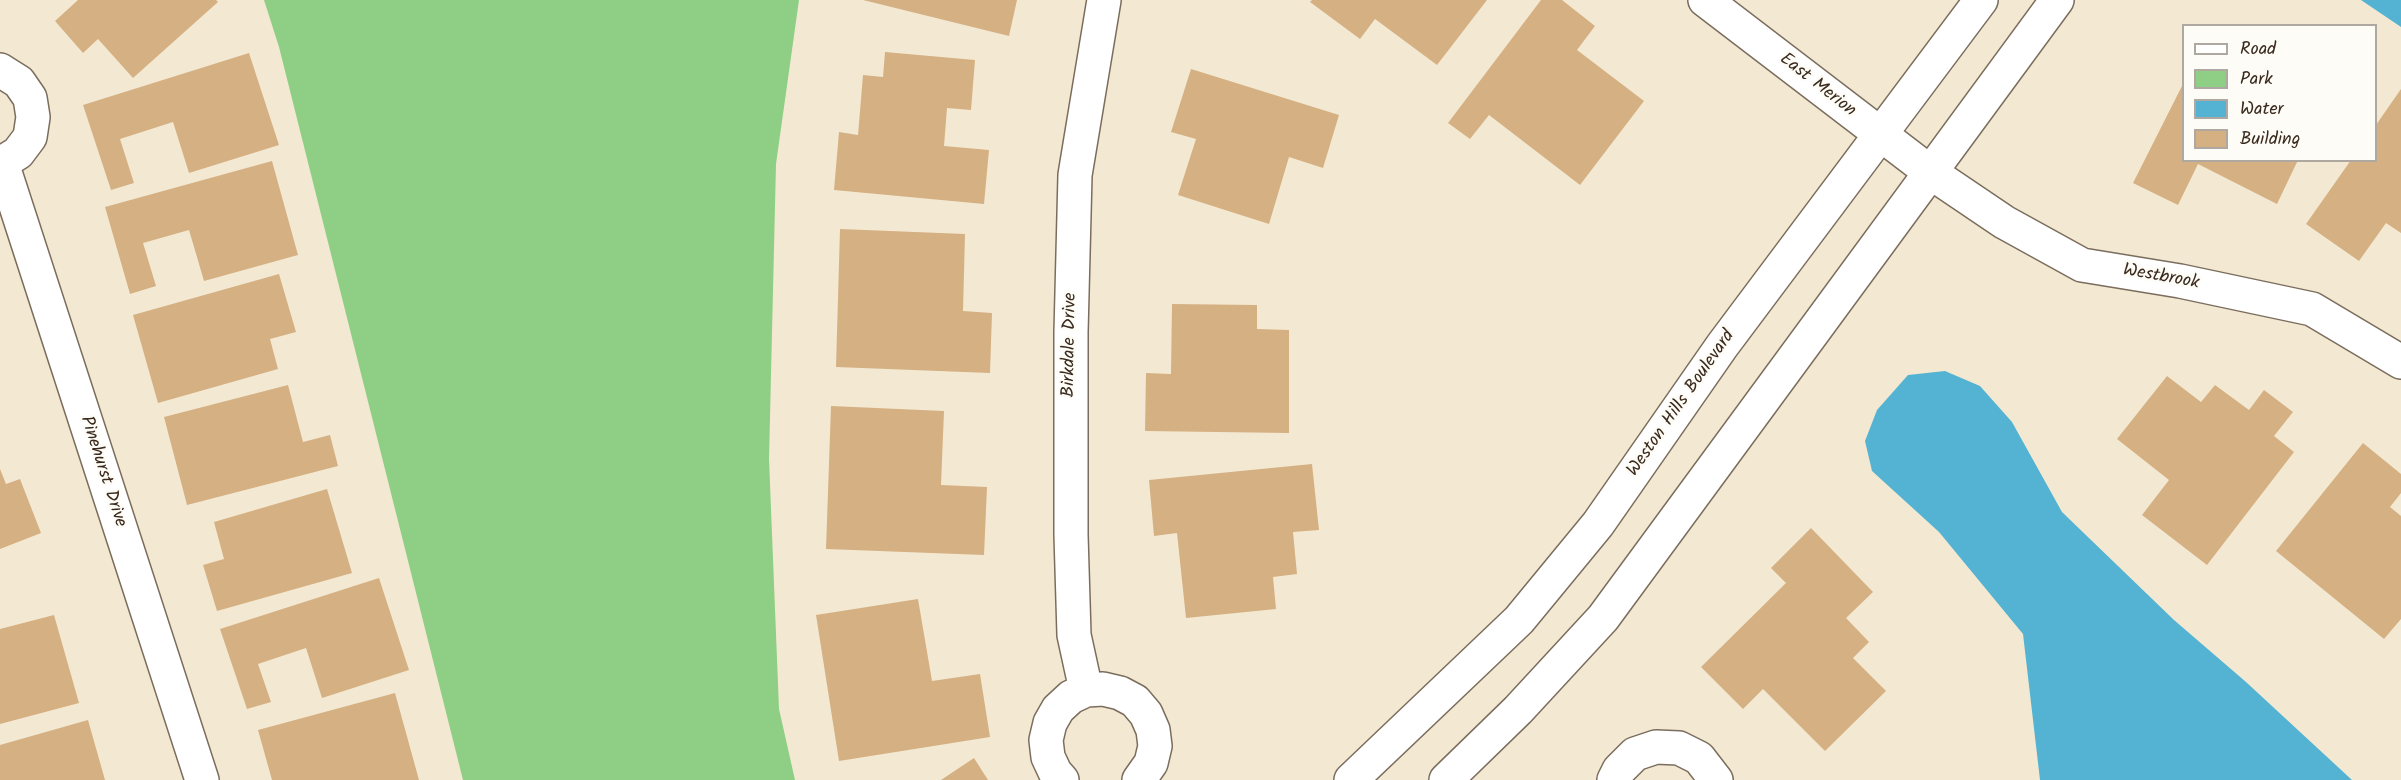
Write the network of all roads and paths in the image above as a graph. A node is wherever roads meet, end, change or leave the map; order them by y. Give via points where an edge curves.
1 (1104, 0) edge
2 (1705, 0) edge
3 (1981, 0) edge
4 (2057, 0) edge
5 (0, 70) edge
6 (1881, 136) junction
7 (1, 164) edge
8 (1930, 172) junction
9 (2401, 362) edge
10 (1086, 690) junction
11 (202, 780) edge
12 (1062, 780) edge
13 (1139, 780) edge
14 (1351, 780) edge
15 (1446, 780) edge
16 (1614, 780) edge
17 (1716, 780) edge

1 - 10 street, Birkdale Drive via 1075,175 1071,535 1074,635
2 - 6 street, East Merion
3 - 6 street, Weston Hills Boulevard
4 - 8 street
5 - 7 street, Pinehurst Drive via 19,82 30,99 33,117 30,137 18,153
6 - 8 street, East Merion
6 - 14 street, Weston Hills Boulevard via 1722,346 1591,533 1519,620
7 - 11 street, Pinehurst Drive
8 - 9 street, Westbrook via 2004,222 2082,265 2312,309
8 - 15 street via 1603,618
10 - 12 street via 1071,697 1050,723 1048,757
10 - 13 street via 1120,693 1135,701 1146,714 1155,746 1151,763
16 - 17 street via 1635,754 1656,747 1679,748 1699,758

